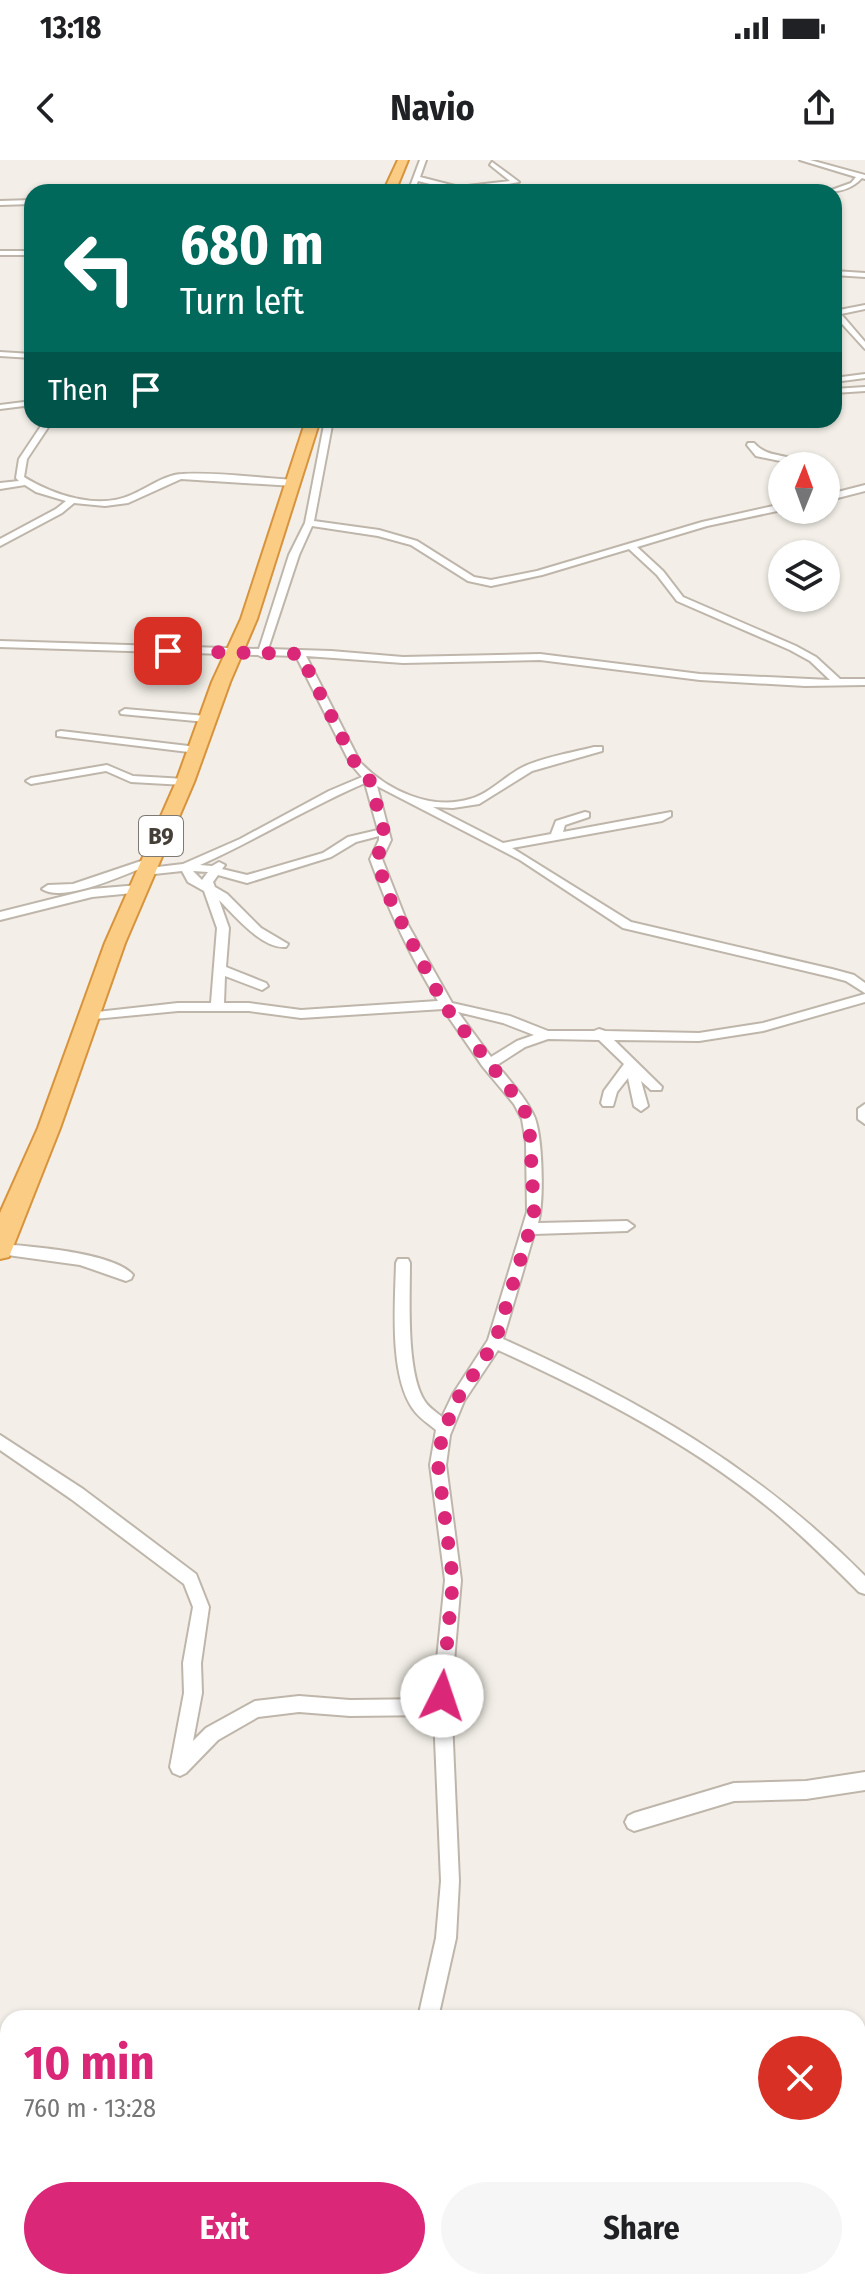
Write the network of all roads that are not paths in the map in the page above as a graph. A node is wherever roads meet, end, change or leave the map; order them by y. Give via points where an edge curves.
1 (403, 160) edge
2 (423, 160) edge
3 (803, 160) edge
4 (492, 164) dead end
5 (862, 177) edge
6 (416, 178) junction
7 (392, 184) edge
8 (414, 184) edge
9 (439, 184) edge
10 (500, 184) edge
11 (842, 188) edge
12 (24, 202) edge
13 (0, 203) edge
14 (0, 253) edge
15 (24, 253) edge
16 (842, 274) edge
17 (865, 275) edge
18 (865, 307) edge
19 (842, 312) edge
20 (842, 320) edge
21 (865, 347) edge
22 (0, 354) edge
23 (24, 356) edge
24 (865, 376) edge
25 (842, 379) edge
26 (865, 389) edge
27 (842, 390) edge
28 (24, 404) edge
29 (0, 407) edge
30 (44, 428) edge
31 (311, 428) edge
32 (327, 428) edge
33 (751, 445) dead end
34 (768, 456) edge
35 (24, 483) junction
36 (294, 483) junction
37 (0, 486) edge
38 (865, 488) edge
39 (840, 493) edge
40 (72, 500) junction
41 (768, 510) edge
42 (309, 523) junction
43 (0, 543) edge
44 (629, 545) junction
45 (0, 644) edge
46 (235, 653) junction
47 (262, 654) junction
48 (300, 654) junction
49 (837, 681) junction
50 (865, 682) edge
51 (865, 690) edge
52 (125, 712) dead end
53 (206, 719) junction
54 (61, 734) dead end
55 (598, 749) dead end
56 (197, 750) junction
57 (369, 778) junction
58 (31, 781) dead end
59 (185, 782) junction
60 (418, 802) junction
61 (667, 814) dead end
62 (585, 815) dead end
63 (383, 832) junction
64 (556, 836) junction
65 (233, 846) junction
66 (502, 846) junction
67 (185, 867) junction
68 (213, 869) junction
69 (144, 874) junction
70 (207, 888) junction
71 (48, 889) dead end
72 (0, 916) edge
73 (282, 944) dead end
74 (221, 970) junction
75 (262, 986) dead end
76 (865, 989) edge
77 (865, 998) edge
78 (444, 1005) junction
79 (217, 1007) junction
80 (88, 1017) junction
81 (599, 1033) junction
82 (547, 1035) junction
83 (488, 1064) junction
84 (631, 1064) junction
85 (656, 1087) dead end
86 (608, 1103) dead end
87 (641, 1106) dead end
88 (865, 1109) edge
89 (865, 1119) edge
90 (6, 1215) edge
91 (627, 1226) dead end
92 (530, 1229) junction
93 (0, 1250) edge
94 (403, 1263) dead end
95 (126, 1275) dead end
96 (495, 1342) junction
97 (445, 1428) junction
98 (0, 1442) edge
99 (865, 1587) edge
100 (442, 1707) junction
101 (865, 1781) edge
102 (634, 1822) dead end
103 (430, 2010) edge

1 - 7 highway
2 - 6 street
3 - 5 street
4 - 10 street via 516,182
5 - 11 street
6 - 8 street
6 - 9 street
12 - 13 street
14 - 15 street
16 - 17 street
18 - 19 street
20 - 21 street
22 - 23 street
24 - 25 street
26 - 27 street
28 - 29 street
30 - 35 street via 23,459
31 - 36 highway, B9
32 - 42 street
33 - 34 street
35 - 37 street
35 - 40 street
36 - 40 street via 180,476 128,500
36 - 46 highway, B9
38 - 39 street
40 - 43 street
41 - 44 street
42 - 44 street via 408,541 471,579 491,583
42 - 47 street
44 - 49 street via 680,599 793,648
45 - 46 street
46 - 47 street
46 - 53 highway, B9
47 - 48 street
48 - 49 street via 403,660 540,657 700,677
48 - 57 street via 355,763
49 - 50 street
49 - 51 street
52 - 53 street
53 - 56 highway, B9
54 - 56 street
55 - 60 street via 528,769 475,802
56 - 59 highway, B9
57 - 60 street
57 - 63 street
57 - 65 street
58 - 59 street via 107,768 131,779
59 - 69 highway, B9
60 - 66 street
61 - 64 street
62 - 64 street via 560,823
63 - 68 street via 247,879
63 - 78 street via 376,859 383,881
64 - 66 street
65 - 67 street
65 - 68 street
66 - 76 street via 627,925 832,973
67 - 68 street
67 - 69 street
67 - 70 street
68 - 70 street
69 - 71 street
69 - 72 street via 105,890
69 - 80 highway, B9
70 - 73 street via 257,931
70 - 74 street via 223,928
74 - 75 street
74 - 79 street
77 - 81 street via 720,1035
78 - 79 street via 301,1014
78 - 82 street
78 - 83 street
79 - 80 street
80 - 90 highway, B9 via 49,1128
81 - 82 street
81 - 84 street
82 - 83 street
83 - 92 street via 529,1119 534,1212
84 - 85 street
84 - 86 street
84 - 87 street
88 - 89 street
90 - 93 highway, B9
91 - 92 street
92 - 96 street
93 - 95 street via 52,1254
94 - 97 street via 411,1386 418,1405
96 - 97 street
96 - 99 street via 691,1442 812,1534
97 - 100 street via 438,1465 453,1580
98 - 100 street via 190,1579 201,1607 179,1767 212,1734 255,1709 299,1704
100 - 103 street via 449,1910
101 - 102 street via 806,1790 734,1792

